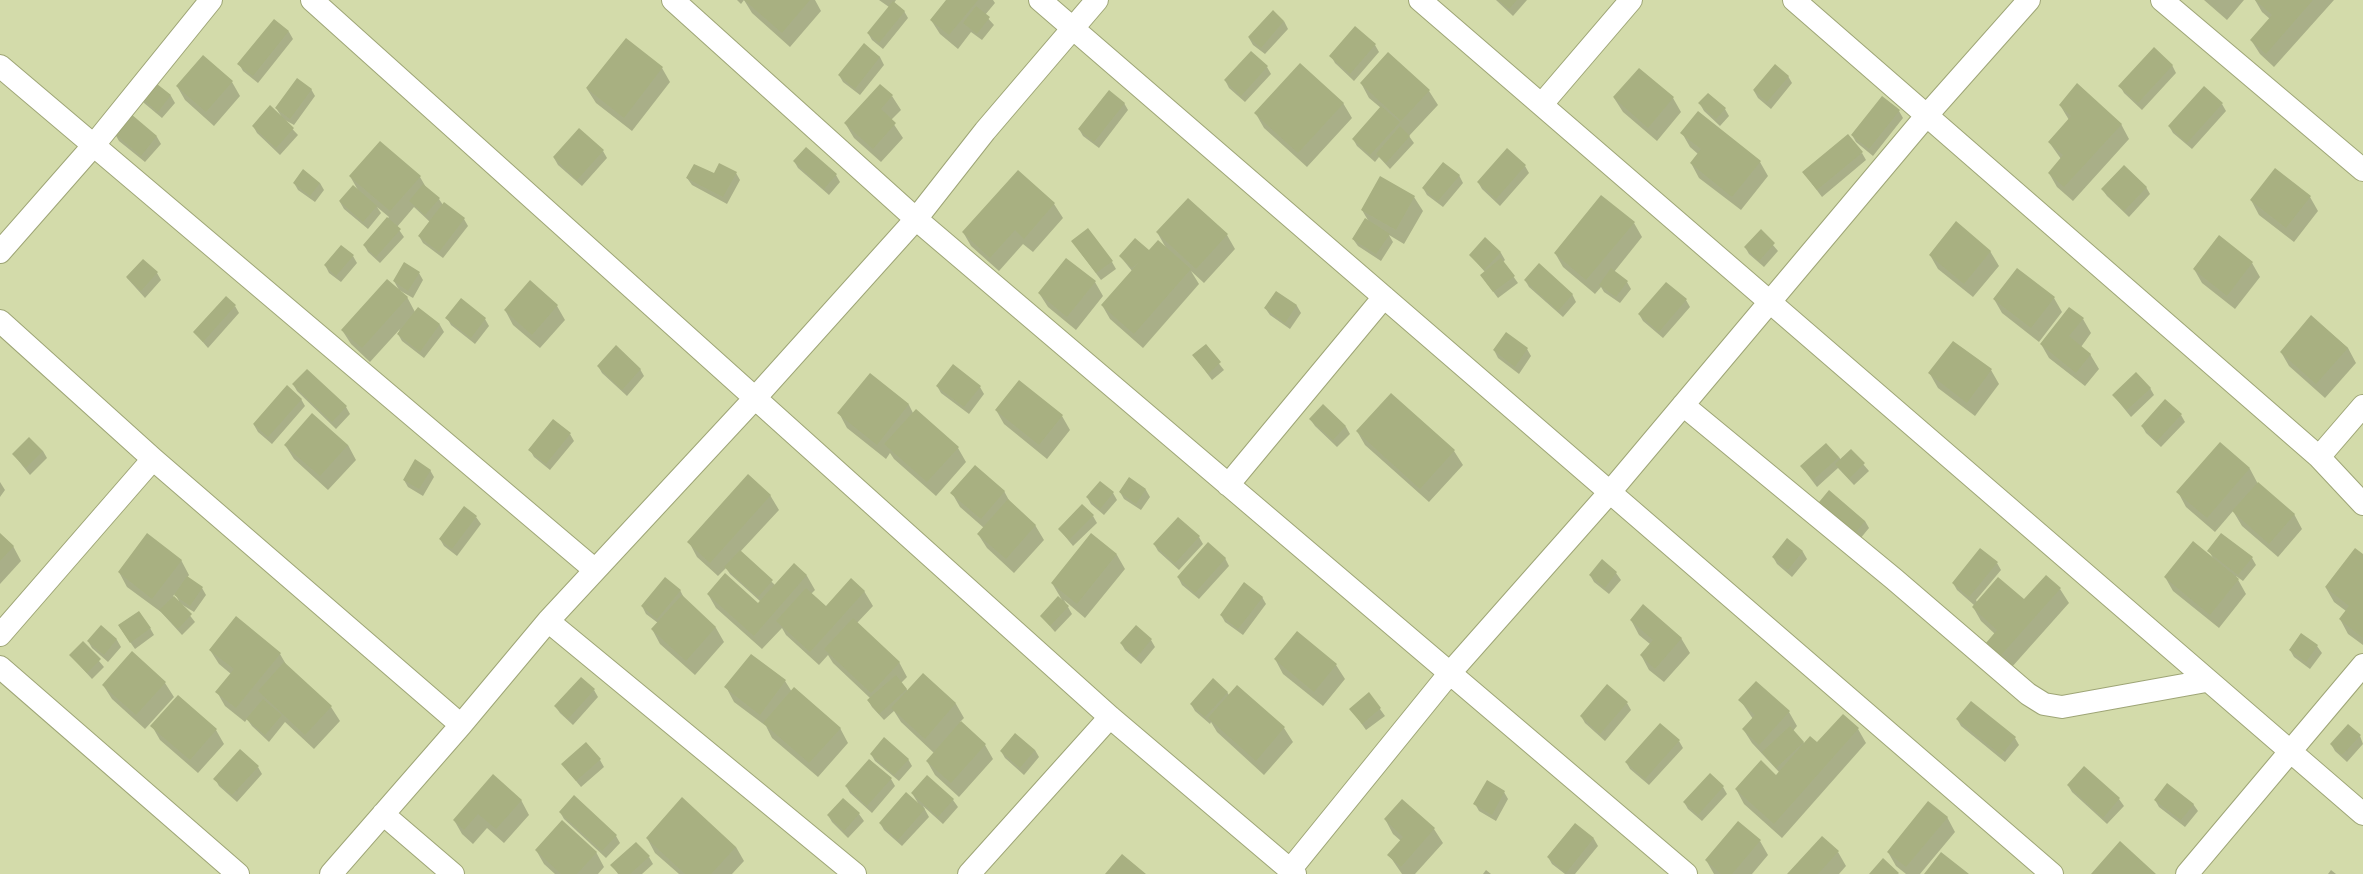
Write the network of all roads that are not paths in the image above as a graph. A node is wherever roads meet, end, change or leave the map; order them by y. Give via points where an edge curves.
1 (211, 0) edge
2 (312, 0) edge
3 (673, 0) edge
4 (1040, 0) edge
5 (1097, 0) edge
6 (1420, 0) edge
7 (1632, 0) edge
8 (1794, 0) edge
9 (2029, 0) edge
10 (2162, 0) edge
11 (1074, 29) junction
12 (0, 66) edge
13 (1542, 104) junction
14 (1927, 115) junction
15 (93, 146) junction
16 (2363, 170) edge
17 (916, 218) junction
18 (0, 252) edge
19 (1384, 296) junction
20 (1769, 302) junction
21 (0, 321) edge
22 (756, 397) junction
23 (1684, 405) junction
24 (2363, 406) edge
25 (2319, 457) junction
26 (154, 459) junction
27 (1228, 485) junction
28 (1610, 492) junction
29 (2363, 504) edge
30 (595, 570) junction
31 (548, 620) junction
32 (0, 635) edge
33 (2363, 665) edge
34 (0, 667) edge
35 (1449, 674) junction
36 (2206, 681) junction
37 (1110, 717) junction
38 (461, 725) junction
39 (2290, 750) junction
40 (383, 814) junction
41 (2363, 814) edge
42 (1292, 872) edge
43 (238, 874) edge
44 (331, 874) edge
45 (453, 874) edge
46 (855, 874) edge
47 (969, 874) edge
48 (1686, 874) edge
49 (2052, 874) edge
50 (2187, 874) edge

1 - 15 street
2 - 22 street
3 - 17 street
4 - 11 street
5 - 11 street
6 - 13 street
7 - 13 street
8 - 14 street
9 - 14 street
10 - 16 street
11 - 17 street via 985,131
11 - 19 street
12 - 15 street
13 - 20 street
14 - 20 street
14 - 25 street
15 - 18 street
15 - 30 street
17 - 22 street
17 - 27 street
19 - 27 street
19 - 28 street
20 - 23 street
20 - 36 street
21 - 26 street
22 - 30 street
22 - 37 street
23 - 28 street
23 - 36 street via 2028,694 2044,704 2062,707
24 - 25 street
25 - 29 street
26 - 32 street
26 - 38 street
27 - 35 street
28 - 35 street
28 - 49 street
30 - 31 street
31 - 38 street
31 - 46 street
33 - 39 street
34 - 43 street
35 - 42 street
35 - 48 street
36 - 39 street
37 - 42 street
37 - 47 street
38 - 40 street
39 - 41 street
39 - 50 street
40 - 44 street
40 - 45 street

